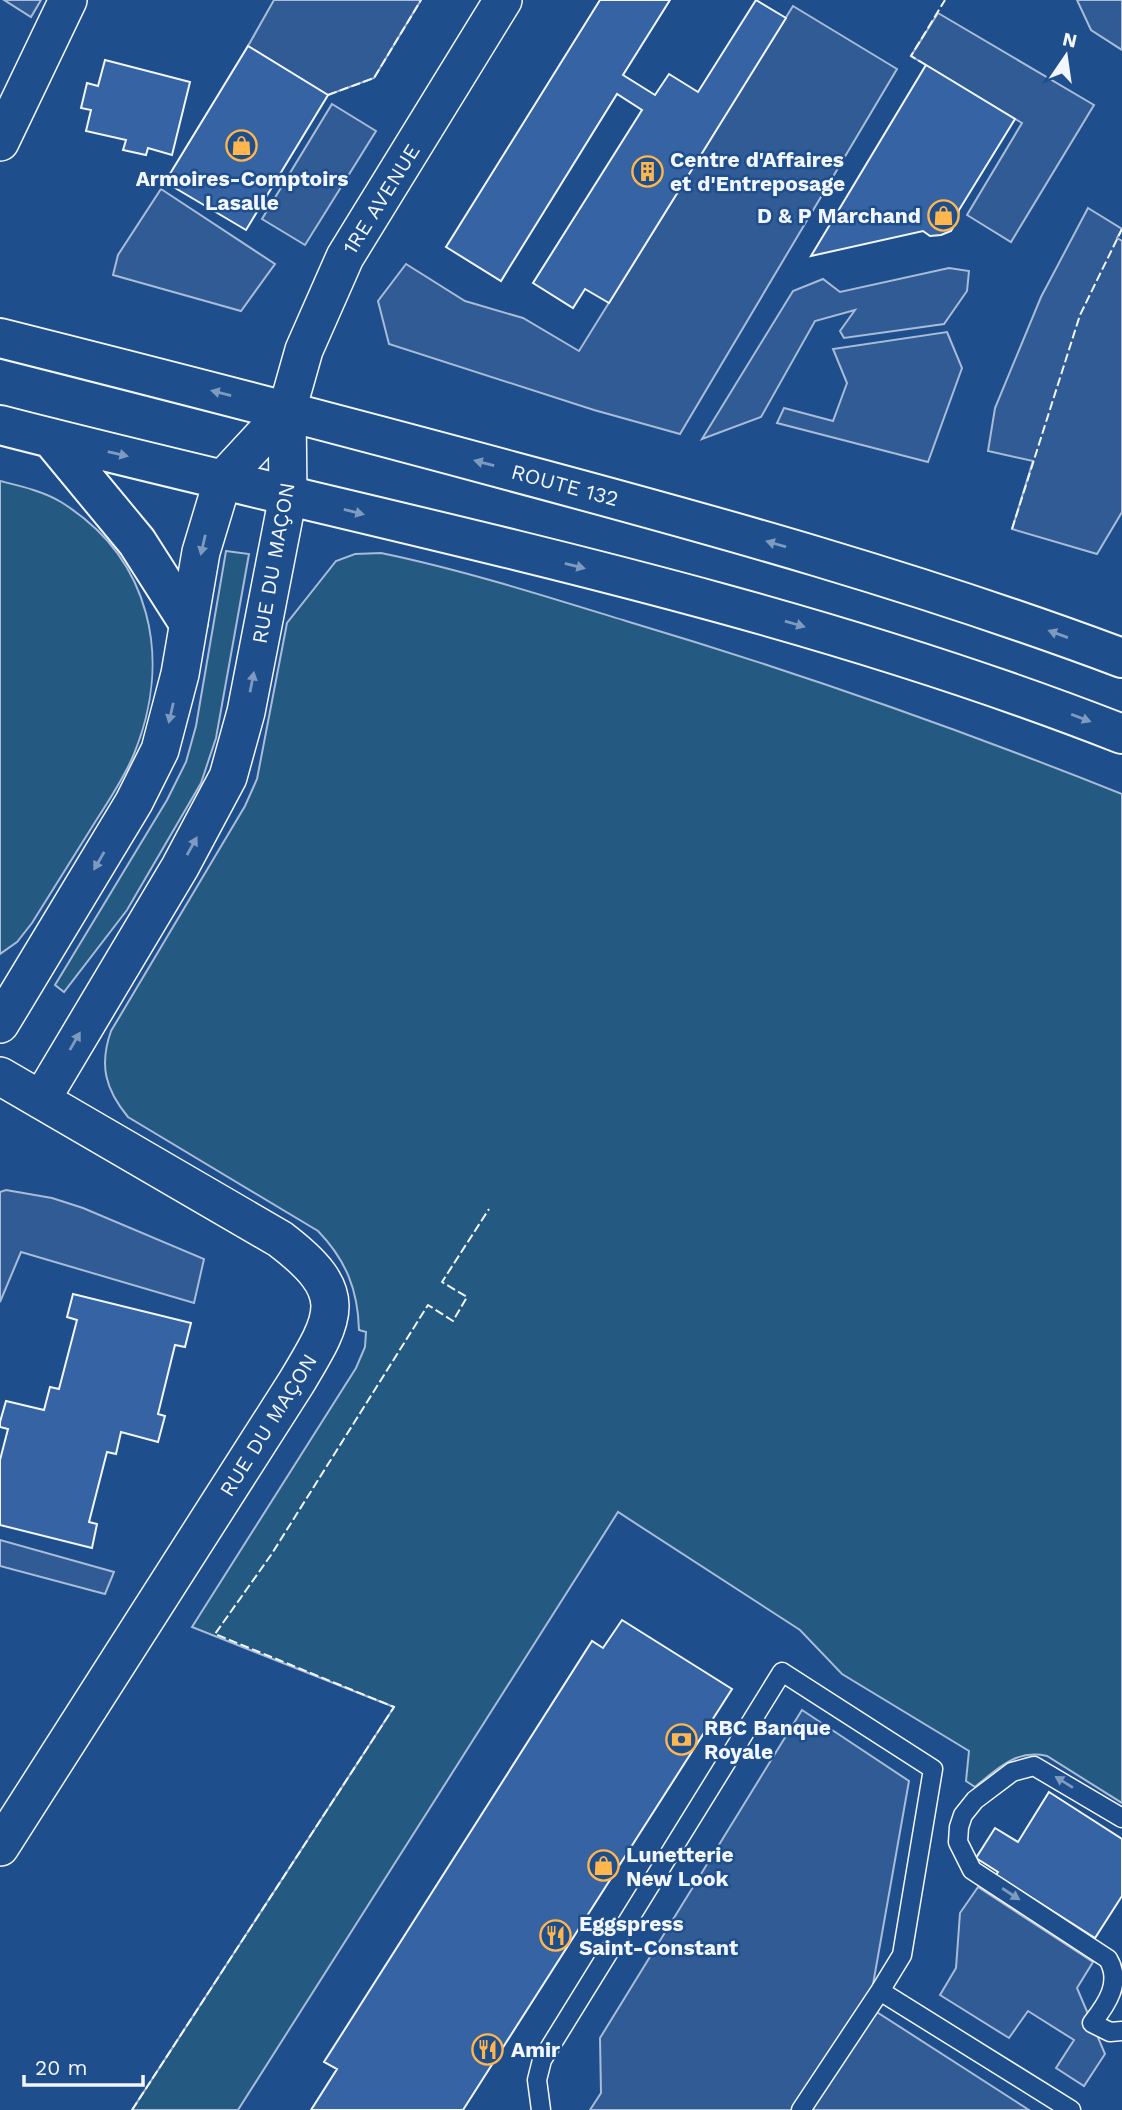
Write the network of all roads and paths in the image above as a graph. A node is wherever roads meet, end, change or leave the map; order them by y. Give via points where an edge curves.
1 (68, 0) edge
2 (503, 0) edge
3 (0, 142) edge
4 (0, 338) edge
5 (287, 410) junction
6 (0, 425) edge
7 (51, 438) junction
8 (223, 480) junction
9 (288, 496) junction
10 (188, 622) junction
11 (1122, 658) edge
12 (1122, 734) edge
13 (0, 1024) edge
14 (0, 1076) edge
15 (41, 1100) junction
16 (1122, 1818) edge
17 (0, 1847) edge
18 (880, 1991) junction
19 (1122, 2031) edge
20 (541, 2110) edge
21 (802, 2110) edge
22 (1071, 2110) edge

1 - 3 street
2 - 5 street, 1RE AVENUE via 345,257 308,339
5 -> 4 highway, ROUTE 132
5 - 8 street
5 - 9 street, RUE DU MAÇON
11 -> 5 highway, ROUTE 132 via 946,595
6 - 7 highway
7 -> 8 highway
7 - 10 highway via 137,542
8 - 9 highway
8 -> 10 street via 207,528
9 -> 12 highway via 816,630 927,663
15 -> 9 street, RUE DU MAÇON via 180,867 228,777 246,712
10 -> 13 street via 169,722 155,761
14 - 15 street, RUE DU MAÇON
15 - 17 street, RUE DU MAÇON via 289,1246 324,1284 332,1315 296,1383
16 -> 19 lane via 1043,1769 1023,1767 975,1800 963,1815 958,1843 972,1870 1108,1959 1114,1968 1112,1992 1092,2023 1110,2032
18 - 20 lane via 902,1955 933,1769 782,1672 542,2060 537,2080
18 - 21 lane
18 - 22 lane

